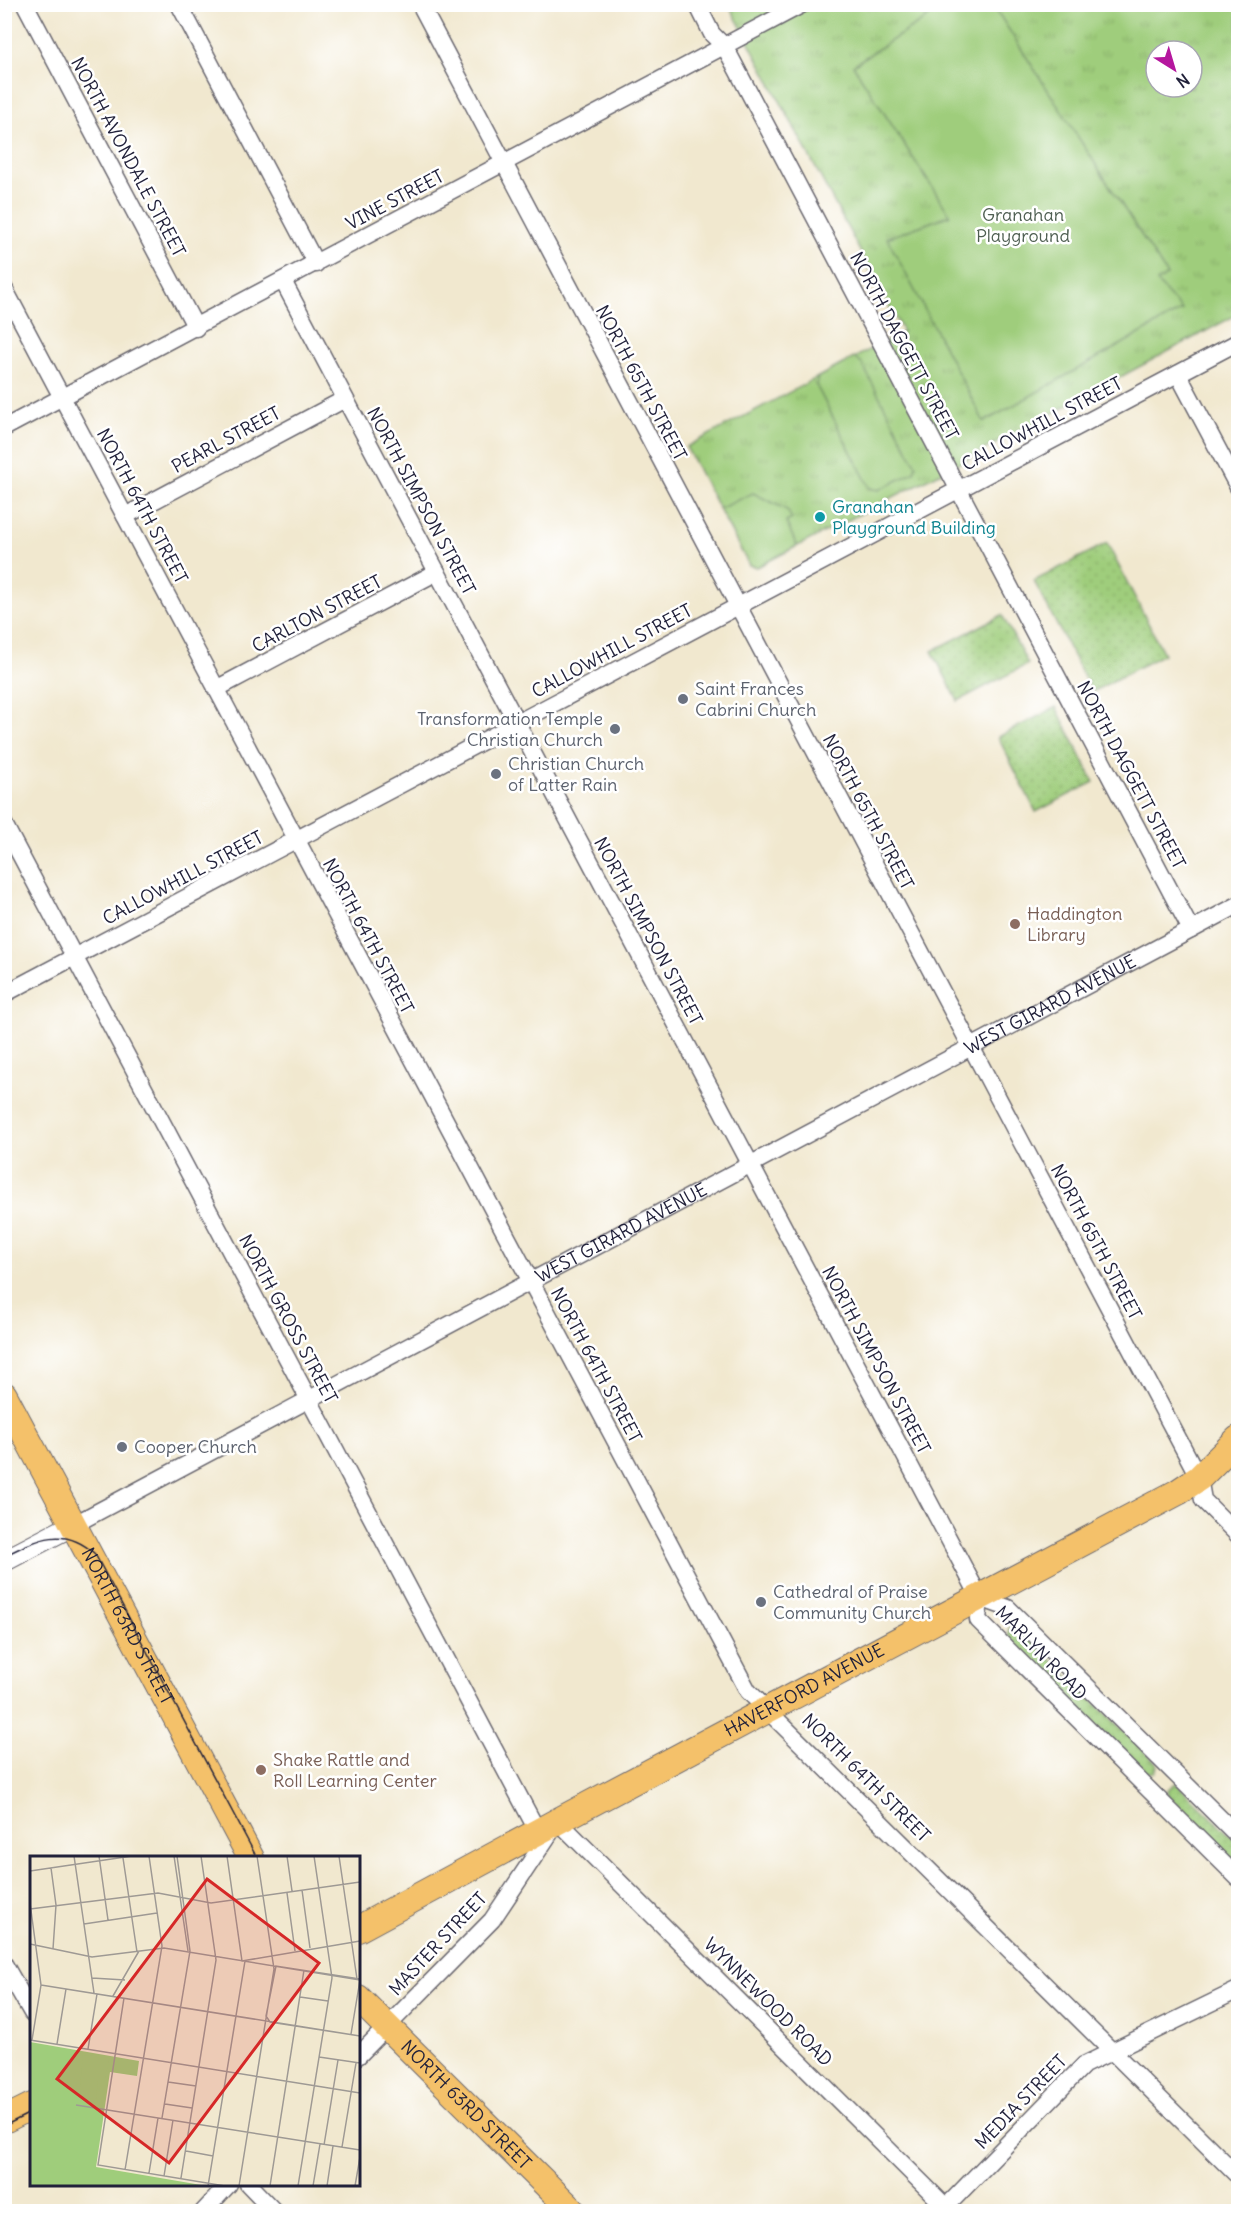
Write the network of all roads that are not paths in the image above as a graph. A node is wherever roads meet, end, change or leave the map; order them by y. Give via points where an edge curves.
1 (25, 4) edge
2 (179, 4) edge
3 (420, 4) edge
4 (697, 4) edge
5 (803, 4) edge
6 (725, 47) junction
7 (504, 164) junction
8 (316, 264) junction
9 (283, 281) junction
10 (4, 288) edge
11 (196, 328) junction
12 (1239, 342) edge
13 (1178, 374) junction
14 (63, 397) junction
15 (345, 399) junction
16 (4, 428) edge
17 (1239, 486) edge
18 (958, 490) junction
19 (124, 516) junction
20 (437, 573) junction
21 (737, 607) junction
22 (216, 689) junction
23 (516, 723) junction
24 (4, 824) edge
25 (296, 840) junction
26 (1239, 905) edge
27 (1191, 930) junction
28 (75, 957) junction
29 (4, 994) edge
30 (971, 1048) junction
31 (750, 1163) junction
32 (528, 1280) junction
33 (4, 1395) edge
34 (308, 1397) junction
35 (1239, 1439) edge
36 (1199, 1478) junction
37 (73, 1525) junction
38 (1239, 1535) edge
39 (4, 1561) edge
40 (980, 1598) junction
41 (769, 1709) junction
42 (1172, 1770) junction
43 (1151, 1791) junction
44 (548, 1826) junction
45 (1239, 1836) edge
46 (250, 1856) edge
47 (1239, 1878) edge
48 (360, 1928) edge
49 (4, 1964) edge
50 (1239, 1990) edge
51 (360, 2000) edge
52 (30, 2010) edge
53 (388, 2026) junction
54 (1113, 2051) junction
55 (360, 2054) edge
56 (30, 2107) edge
57 (4, 2120) edge
58 (1239, 2176) edge
59 (228, 2186) edge
60 (250, 2186) edge
61 (946, 2210) edge
62 (203, 2211) edge
63 (275, 2211) edge
64 (574, 2211) edge

1 - 11 street, NORTH AVONDALE STREET
2 - 8 street
3 - 7 street, NORTH 65TH STREET
4 - 6 street, NORTH DAGGETT STREET via 712,33
5 - 6 street, VINE STREET
6 - 7 street, VINE STREET
6 - 18 street, NORTH DAGGETT STREET
7 - 8 street, VINE STREET
7 - 21 street, NORTH 65TH STREET
8 - 9 street, VINE STREET
9 - 11 street, VINE STREET
9 - 15 street, NORTH SIMPSON STREET
10 - 14 street, NORTH 64TH STREET
11 - 14 street, VINE STREET
12 - 13 street, CALLOWHILL STREET
13 - 17 street
13 - 18 street, CALLOWHILL STREET
14 - 16 street, VINE STREET
14 - 19 street, NORTH 64TH STREET
15 - 19 street, PEARL STREET
15 - 20 street, NORTH SIMPSON STREET
18 - 21 street, CALLOWHILL STREET
18 - 27 street, NORTH DAGGETT STREET
19 - 22 street, NORTH 64TH STREET
20 - 22 street, CARLTON STREET
20 - 23 street, NORTH SIMPSON STREET
21 - 23 street, CALLOWHILL STREET
21 - 30 street, NORTH 65TH STREET
22 - 25 street, NORTH 64TH STREET
23 - 25 street, CALLOWHILL STREET
23 - 31 street, NORTH SIMPSON STREET
24 - 28 street, NORTH GROSS STREET
25 - 28 street, CALLOWHILL STREET
25 - 32 street, NORTH 64TH STREET
26 - 27 street, WEST GIRARD AVENUE
27 - 30 street, WEST GIRARD AVENUE
28 - 29 street, CALLOWHILL STREET
28 - 34 street, NORTH GROSS STREET
30 - 31 street, WEST GIRARD AVENUE
30 - 36 street, NORTH 65TH STREET
31 - 32 street, WEST GIRARD AVENUE
31 - 40 street, NORTH SIMPSON STREET
32 - 34 street, WEST GIRARD AVENUE
32 - 41 street, NORTH 64TH STREET via 748,1691
33 - 37 main road, NORTH 63RD STREET
34 - 37 street, WEST GIRARD AVENUE
34 - 44 street, NORTH GROSS STREET
35 - 36 main road, HAVERFORD AVENUE
36 - 38 street, NORTH 65TH STREET via 1203,1500
36 - 40 main road, HAVERFORD AVENUE
37 - 39 street, WEST GIRARD AVENUE
37 - 46 main road, NORTH 63RD STREET
40 - 41 main road, HAVERFORD AVENUE
40 - 42 street, MARLYN ROAD via 1008,1608
40 - 43 street, MARLYN ROAD via 978,1620
41 - 44 main road, HAVERFORD AVENUE
41 - 54 street, NORTH 64TH STREET
42 - 43 street
42 - 45 street, MARLYN ROAD
43 - 47 street, MARLYN ROAD
44 - 48 main road, HAVERFORD AVENUE
44 - 53 street, MASTER STREET via 492,1920
44 - 61 street, WYNNEWOOD ROAD
49 - 52 street
50 - 54 street, MEDIA STREET
51 - 53 main road, NORTH 63RD STREET
53 - 55 street, MASTER STREET
53 - 64 main road, NORTH 63RD STREET
54 - 58 street, NORTH 64TH STREET
54 - 61 street, MEDIA STREET via 1084,2065
56 - 57 main road
59 - 62 street
60 - 63 street

